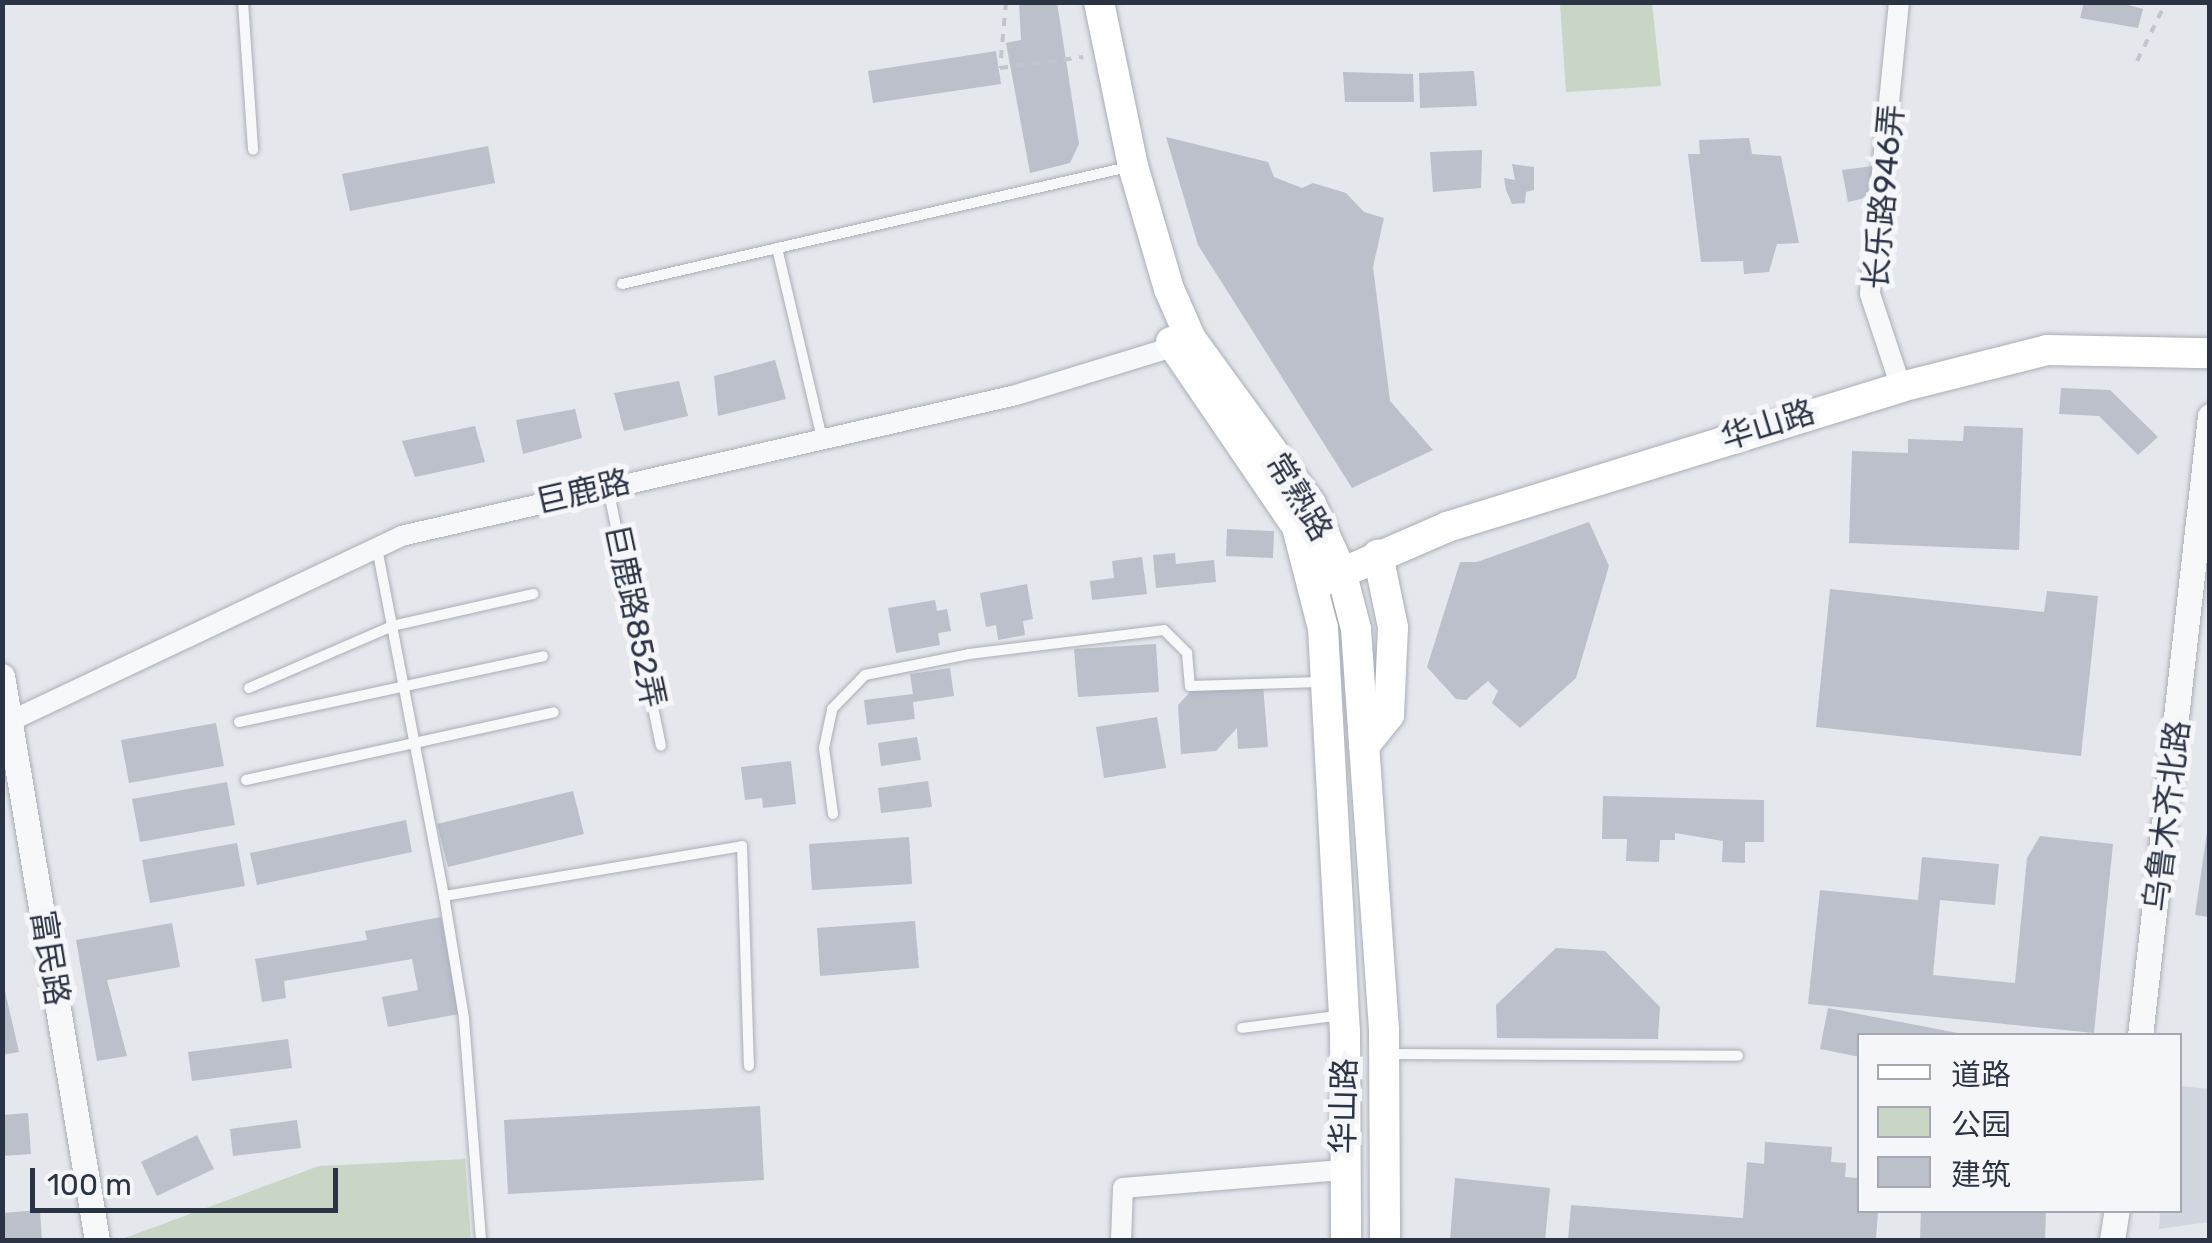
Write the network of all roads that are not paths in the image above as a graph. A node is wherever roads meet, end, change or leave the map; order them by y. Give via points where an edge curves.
1 (243, 2) edge
2 (1082, 2) edge
3 (1099, 2) edge
4 (1899, 2) edge
5 (252, 150) dead end
6 (1124, 168) junction
7 (777, 248) junction
8 (1162, 266) junction
9 (622, 284) dead end
10 (1183, 345) junction
11 (2210, 353) edge
12 (1901, 387) junction
13 (2210, 416) edge
14 (822, 439) junction
15 (608, 487) junction
16 (377, 547) junction
17 (1378, 556) junction
18 (1341, 571) junction
19 (1312, 588) junction
20 (532, 594) dead end
21 (392, 626) junction
22 (543, 656) dead end
23 (2, 676) edge
24 (1326, 681) junction
25 (404, 686) junction
26 (249, 688) dead end
27 (554, 712) dead end
28 (239, 722) dead end
29 (7, 724) edge
30 (417, 742) junction
31 (661, 746) dead end
32 (1364, 746) junction
33 (246, 780) dead end
34 (833, 814) dead end
35 (444, 896) junction
36 (1344, 1014) junction
37 (1242, 1028) dead end
38 (2140, 1033) edge
39 (1384, 1054) junction
40 (1738, 1056) dead end
41 (749, 1066) dead end
42 (1344, 1170) junction
43 (2116, 1213) edge
44 (97, 1240) edge
45 (481, 1240) edge
46 (1121, 1240) edge
47 (1346, 1240) edge
48 (1385, 1240) edge
49 (2112, 1240) edge

1 - 5 lane
2 - 6 main road, 常熟路 via 1090,56
3 - 6 main road, 常熟路
4 - 12 street, 长乐路946弄 via 1870,294
6 - 7 lane
6 - 8 main road, 常熟路
6 - 10 main road, 常熟路
7 - 9 lane
7 - 14 lane
8 - 10 main road, 常熟路
8 - 18 main road, 常熟路 via 1174,270 1206,333 1321,494 1346,548
10 - 14 street, 巨鹿路
10 - 18 main road, 常熟路 via 1311,504
10 - 19 main road, 常熟路 via 1224,426 1268,475 1297,526
11 - 12 main road, 华山路 via 2046,350
12 - 17 main road, 华山路 via 1465,521
13 - 38 street, 乌鲁木齐北路
14 - 15 street, 巨鹿路
15 - 16 street, 巨鹿路
15 - 31 lane, 巨鹿路852弄
16 - 21 lane
16 - 29 street, 巨鹿路
17 - 18 main road, 华山路
17 - 32 main road via 1393,628 1388,715
18 - 19 main road, 华山路
18 - 32 main road, 华山路 via 1356,629
19 - 24 main road, 华山路
20 - 21 lane
21 - 25 lane
21 - 26 lane
22 - 25 lane
23 - 29 street, 富民路
24 - 34 lane via 1190,686 1187,653 1164,630 969,654 865,675 832,710 824,748
24 - 36 main road, 华山路
25 - 28 lane
25 - 30 lane
27 - 30 lane
29 - 44 street, 富民路
30 - 33 lane
30 - 35 lane
32 - 39 main road, 华山路
35 - 41 lane via 742,846
35 - 45 lane via 464,1018
36 - 37 lane
36 - 42 main road, 华山路
39 - 40 lane
39 - 48 main road, 华山路
42 - 46 street via 1123,1188
42 - 47 main road, 华山路
43 - 49 street

